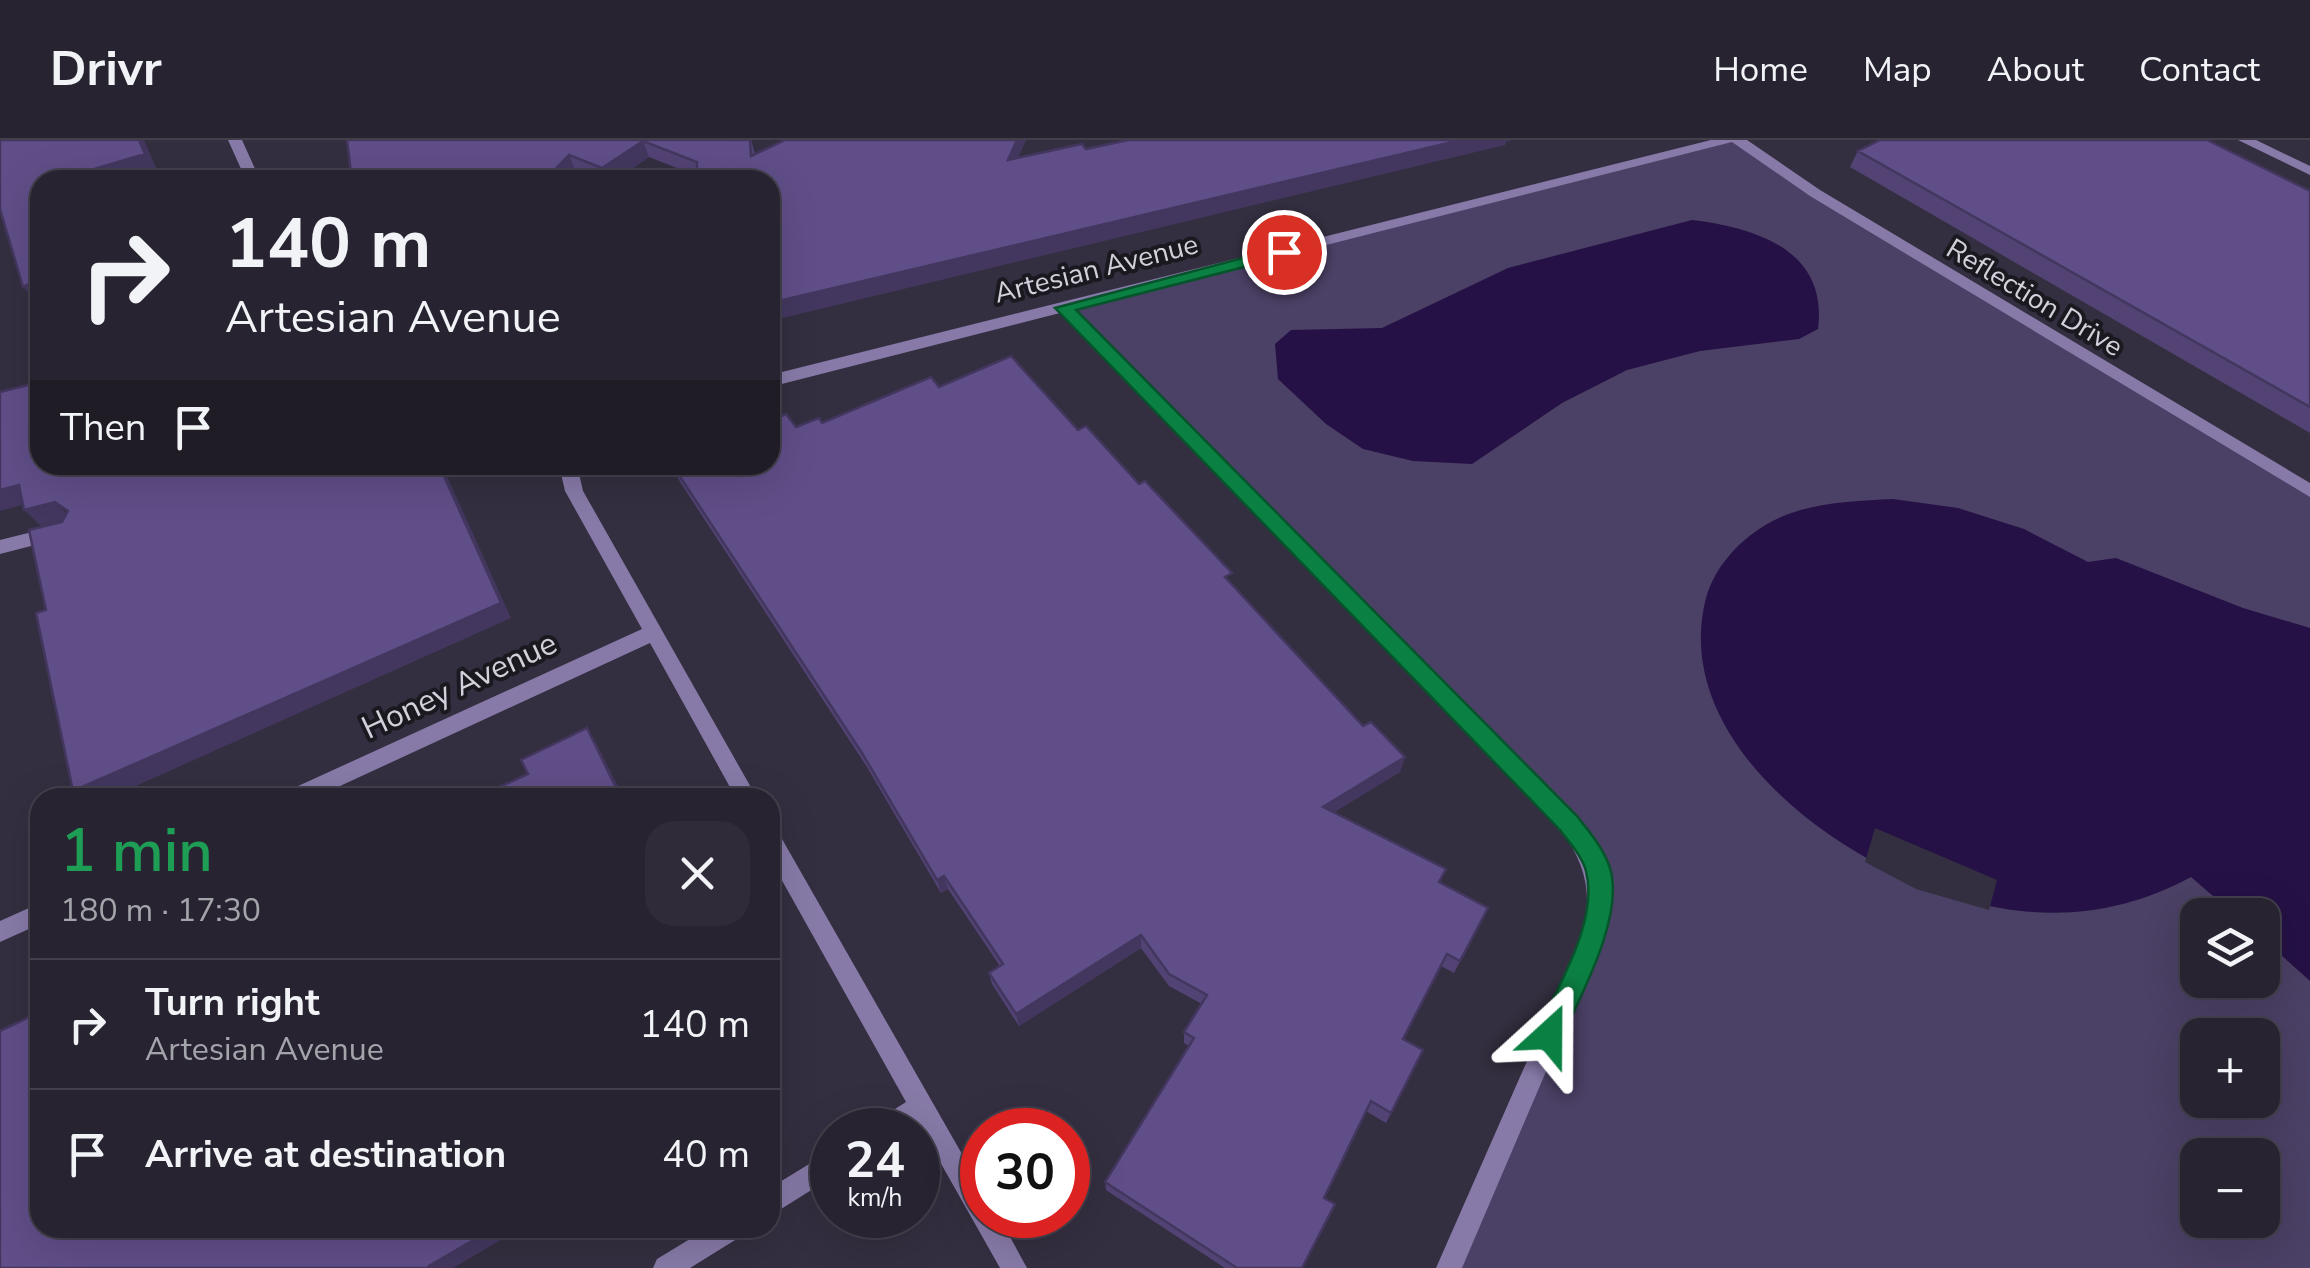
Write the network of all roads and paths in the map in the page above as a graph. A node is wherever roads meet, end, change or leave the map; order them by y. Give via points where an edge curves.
1 (234, 140) edge
2 (1727, 140) edge
3 (1738, 140) edge
4 (2245, 140) edge
5 (248, 170) edge
6 (2310, 171) edge
7 (1064, 308) junction
8 (780, 379) edge
9 (570, 475) edge
10 (2310, 491) edge
11 (72, 529) edge
12 (0, 547) edge
13 (654, 632) junction
14 (314, 788) edge
15 (741, 788) edge
16 (780, 856) edge
17 (30, 918) edge
18 (0, 932) edge
19 (921, 1107) joint
20 (960, 1174) edge
21 (810, 1177) edge
22 (780, 1197) edge
23 (715, 1238) edge
24 (997, 1238) edge
25 (666, 1268) edge
26 (1014, 1268) edge
27 (1448, 1268) edge

1 - 5 street
2 - 7 street, Artesian Avenue
3 - 10 street, Reflection Drive via 1814,194
4 - 6 street
7 - 8 street, Artesian Avenue
7 - 27 street via 1569,823 1598,870 1601,904 1592,936
9 - 13 street
11 - 12 street
13 - 14 street, Honey Avenue
13 - 15 street
16 - 19 street
17 - 18 street
19 - 20 street
21 - 22 street
23 - 25 street
24 - 26 street

